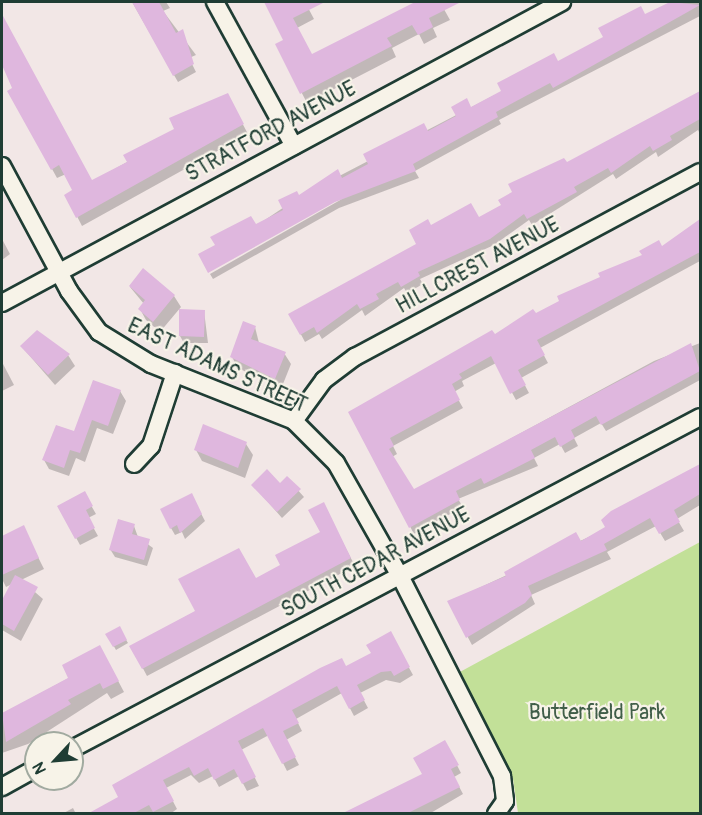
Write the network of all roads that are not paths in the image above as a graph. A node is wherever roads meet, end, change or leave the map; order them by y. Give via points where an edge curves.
1 (215, 2) edge
2 (562, 2) edge
3 (294, 146) junction
4 (2, 166) edge
5 (700, 172) edge
6 (59, 272) junction
7 (2, 303) edge
8 (175, 373) junction
9 (700, 417) edge
10 (294, 421) junction
11 (134, 464) dead end
12 (400, 576) junction
13 (84, 743) edge
14 (24, 775) edge
15 (2, 787) edge
16 (500, 807) edge

1 - 3 street
2 - 3 street, STRATFORD AVENUE
3 - 6 street, STRATFORD AVENUE
4 - 6 street, EAST ADAMS STREET
5 - 10 street, HILLCREST AVENUE via 355,357 324,380
6 - 7 street, STRATFORD AVENUE
6 - 8 street, EAST ADAMS STREET via 99,332 127,353
8 - 10 street, EAST ADAMS STREET
8 - 11 street via 151,446
9 - 12 street, SOUTH CEDAR AVENUE
10 - 12 street, EAST ADAMS STREET via 336,463
12 - 13 street, SOUTH CEDAR AVENUE
12 - 16 street, EAST ADAMS STREET via 502,776
14 - 15 street

